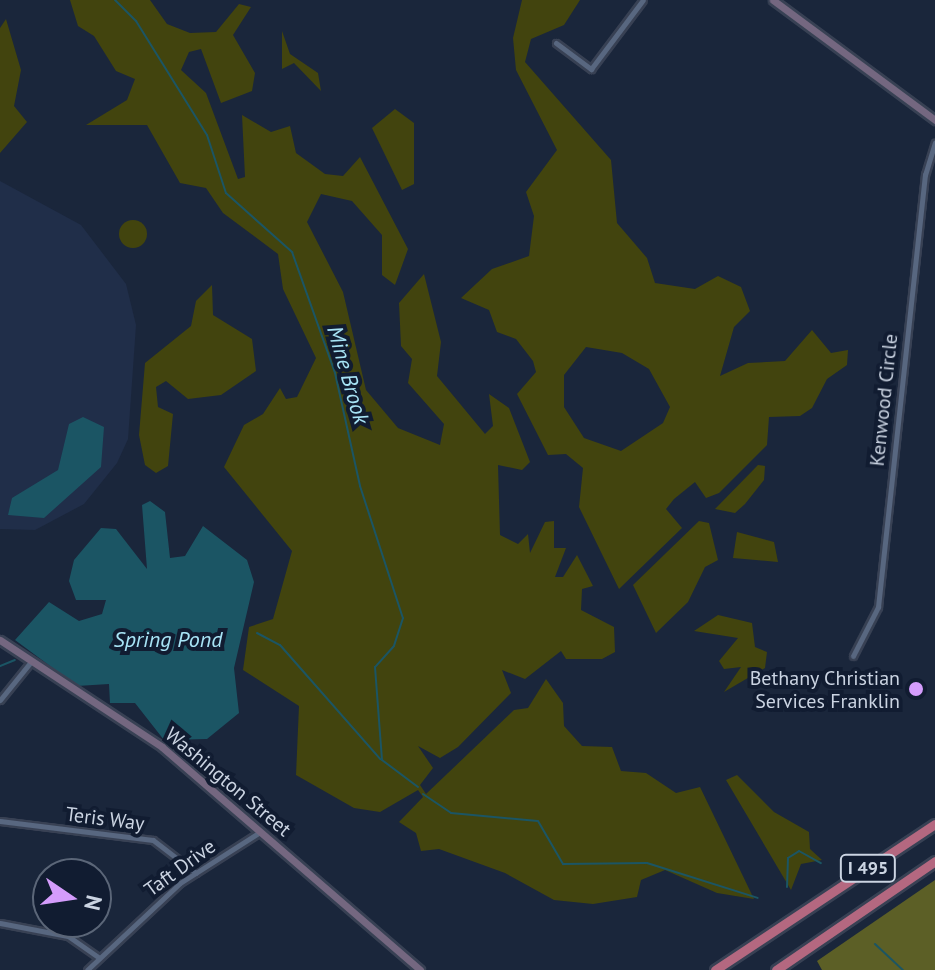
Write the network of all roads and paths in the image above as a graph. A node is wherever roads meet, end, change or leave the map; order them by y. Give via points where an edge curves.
1 (643, 0) edge
2 (773, 0) edge
3 (556, 43) dead end
4 (935, 120) edge
5 (935, 143) edge
6 (0, 640) edge
7 (853, 656) dead end
8 (30, 663) junction
9 (0, 700) edge
10 (0, 821) edge
11 (935, 824) edge
12 (262, 831) junction
13 (935, 861) edge
14 (196, 873) junction
15 (0, 923) edge
16 (99, 958) junction
17 (778, 969) edge
18 (87, 970) edge
19 (420, 970) edge
20 (715, 970) edge

1 - 3 street via 591,69
2 - 4 main road
5 - 7 street, Kenwood Circle via 925,175 878,607
6 - 8 main road, Washington Street
8 - 9 street
8 - 12 main road, Washington Street via 146,735
10 - 14 street, Teris Way via 153,840
11 - 20 highway, I 495
12 - 14 street, Taft Drive
12 - 19 main road, Washington Street
13 - 17 highway, I 495
14 - 16 street, Taft Drive
15 - 16 street via 68,936
16 - 18 street, Taft Drive

